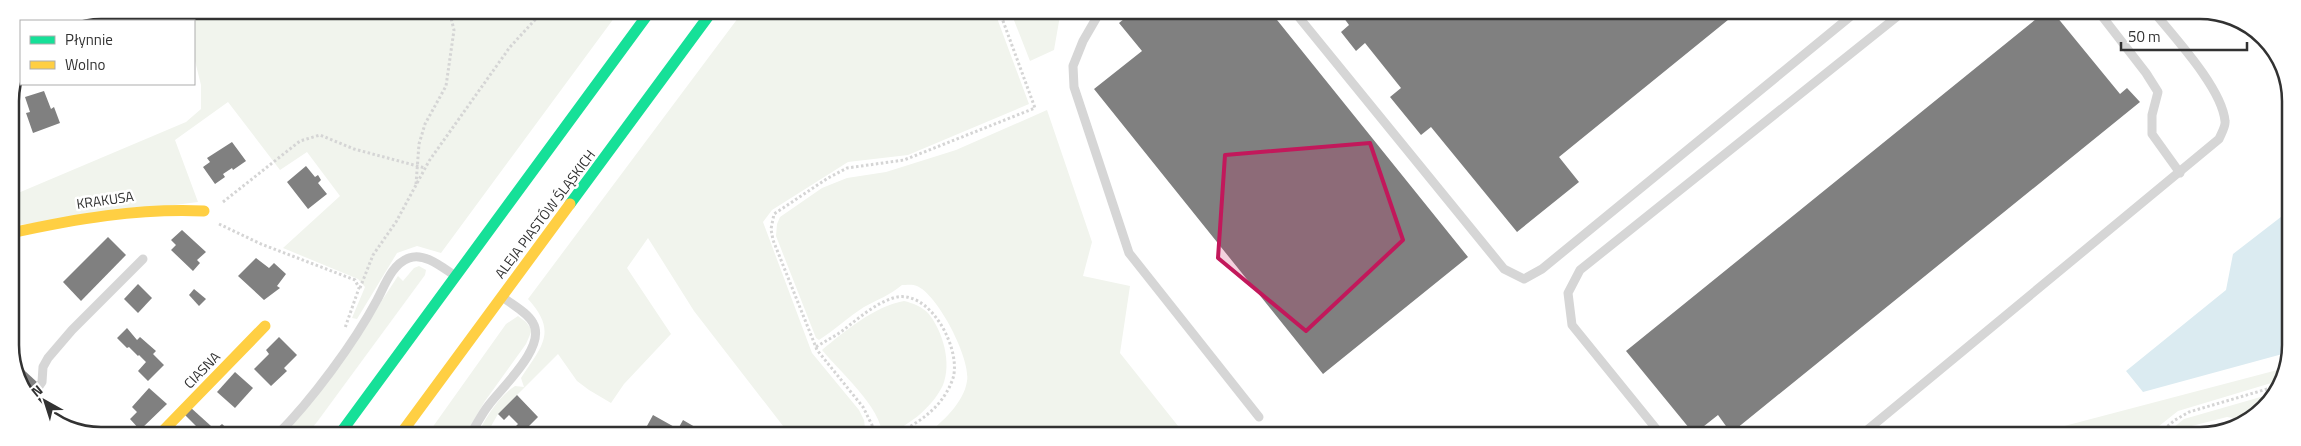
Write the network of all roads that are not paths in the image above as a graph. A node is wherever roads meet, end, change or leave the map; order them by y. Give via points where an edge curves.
1 (645, 19) edge
2 (706, 19) edge
3 (1096, 19) edge
4 (1300, 19) edge
5 (1847, 19) edge
6 (1894, 19) edge
7 (2104, 19) edge
8 (2159, 19) edge
9 (2180, 173) junction
10 (204, 211) road end
11 (19, 231) edge
12 (143, 259) dead end
13 (456, 276) junction
14 (502, 297) junction
15 (265, 326) dead end
16 (35, 393) edge
17 (1259, 417) dead end
18 (167, 427) edge
19 (284, 427) edge
20 (345, 427) edge
21 (406, 427) edge
22 (475, 427) edge
23 (1655, 427) edge
24 (1871, 427) edge

1 - 13 main road
2 - 14 main road, ALEJA PIASTÓW ŚLĄSKICH
3 - 17 lane via 1073,66 1074,87 1128,253
4 - 5 lane via 1504,269 1524,279 1542,268
6 - 23 lane via 1580,270 1568,293 1572,325
7 - 9 lane via 2158,92 2152,116 2152,134
8 - 9 lane via 2220,100 2226,123 2219,139
9 - 24 lane
10 - 11 main road, KRAKUSA via 141,210 94,215
12 - 16 lane via 48,358 42,382
13 - 19 lane via 433,260 411,257 402,261 391,273 342,353
13 - 20 main road
14 - 21 main road, ALEJA PIASTÓW ŚLĄSKICH
14 - 22 lane via 533,322 536,342
15 - 18 main road, CIASNA

